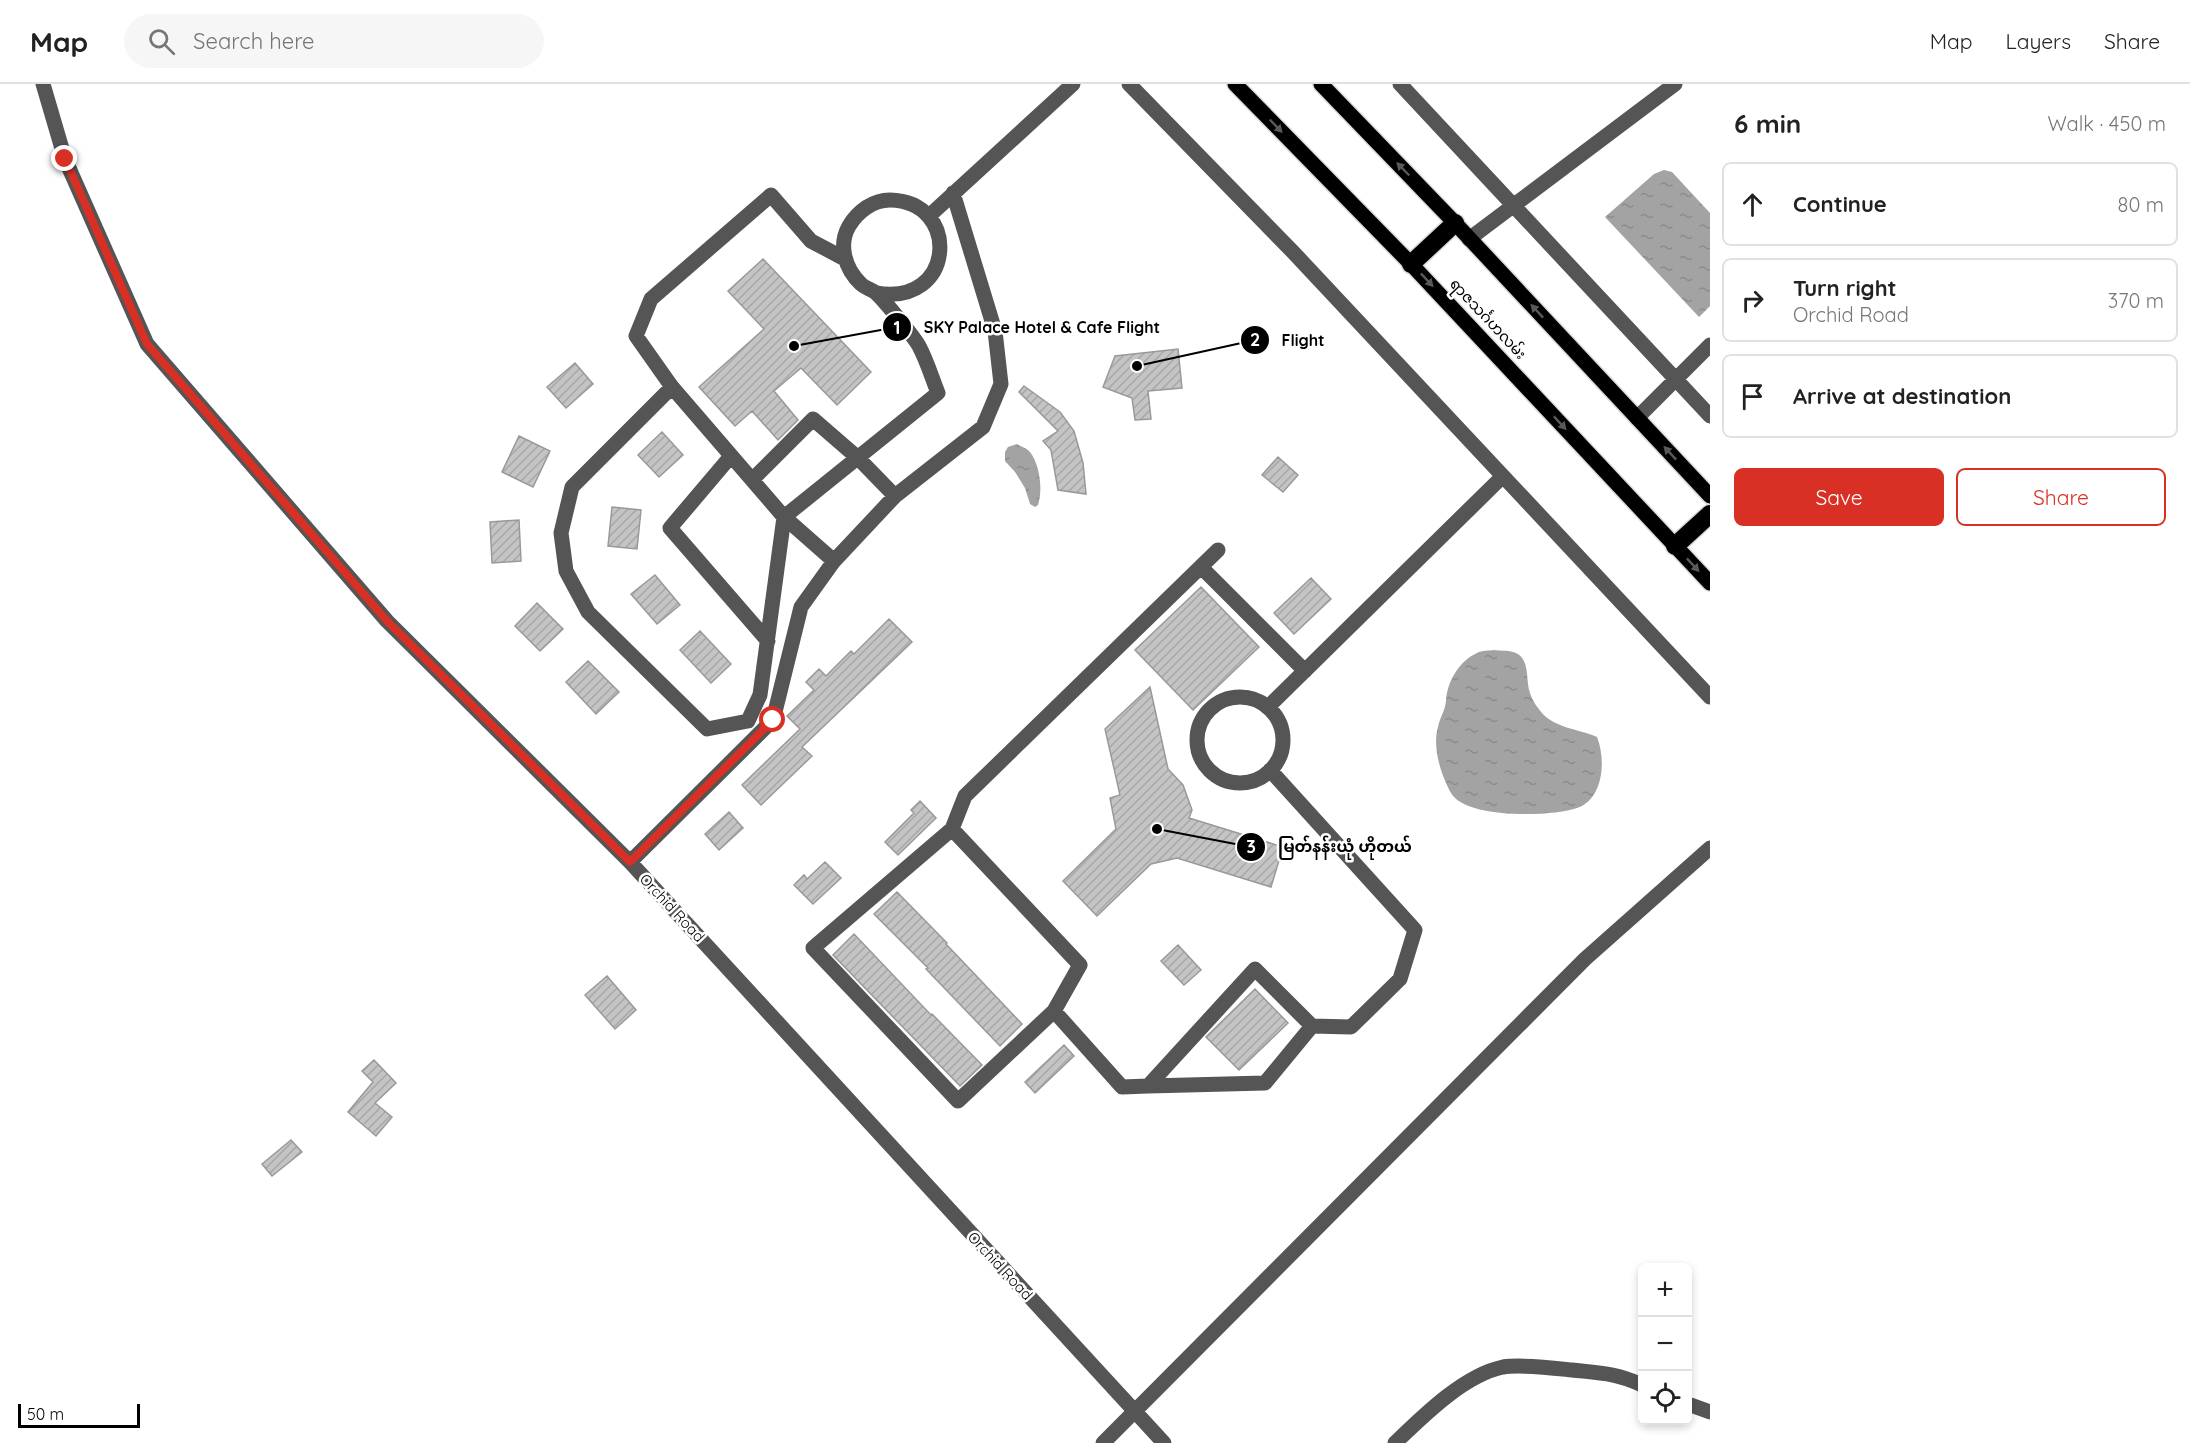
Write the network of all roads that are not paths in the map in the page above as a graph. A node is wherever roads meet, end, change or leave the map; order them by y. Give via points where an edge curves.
1 (43, 84) edge
2 (1073, 84) edge
3 (1129, 84) edge
4 (1235, 84) edge
5 (1321, 84) edge
6 (1400, 84) edge
7 (1675, 84) edge
8 (953, 194) junction
9 (1512, 205) junction
10 (929, 216) junction
11 (1455, 223) junction
12 (1469, 239) junction
13 (845, 260) junction
14 (1411, 264) junction
15 (876, 293) junction
16 (1710, 345) edge
17 (1675, 379) junction
18 (672, 387) junction
19 (1710, 416) edge
20 (1637, 418) junction
21 (731, 456) junction
22 (858, 458) junction
23 (1502, 477) junction
24 (752, 480) junction
25 (895, 496) junction
26 (1710, 496) edge
27 (1710, 514) edge
28 (784, 517) junction
29 (1675, 546) junction
30 (1218, 550) dead end
31 (834, 561) junction
32 (1201, 567) junction
33 (1710, 583) edge
34 (768, 641) junction
35 (1305, 670) junction
36 (1710, 697) edge
37 (1268, 707) junction
38 (1270, 770) junction
39 (952, 829) junction
40 (1710, 848) edge
41 (630, 862) junction
42 (1054, 1011) junction
43 (1312, 1026) junction
44 (1148, 1086) junction
45 (1638, 1383) edge
46 (1692, 1405) edge
47 (1710, 1412) edge
48 (1135, 1413) junction
49 (1103, 1443) edge
50 (1164, 1443) edge
51 (1395, 1443) edge

1 - 41 street, Orchid Road via 65,159 147,344 387,621
2 - 8 street
3 - 23 street via 1293,252
4 -> 14 main road, ရာဇသင်္ဂဟလမ်း
11 -> 5 main road
6 - 9 street
7 - 9 street
8 - 10 street
8 - 25 street via 995,331 1001,384 982,427
9 - 12 street
9 - 17 street
10 - 13 street via 901,201 885,200 870,205 848,228
10 - 15 street via 940,245 939,261 932,275 907,293
11 - 12 main road
11 - 14 highway
20 -> 12 main road
13 - 15 street via 862,286
13 - 18 street via 811,241 771,195 651,299 636,336
14 -> 29 main road, ရာဇသင်္ဂဟလမ်း
15 - 22 street via 919,346 938,393
16 - 17 street
17 - 19 street
17 - 20 street
18 - 21 street
18 - 34 street via 572,487 561,533 566,571 588,612 707,729 748,721 760,695
26 -> 20 main road
21 - 24 street
21 - 34 street via 670,528
22 - 24 street via 813,419
22 - 25 street
22 - 28 street
23 - 35 street
23 - 36 street
24 - 28 street
25 - 31 street
27 - 29 highway
28 - 31 street
28 - 34 street
29 -> 33 main road, ရာဇသင်္ဂဟလမ်း
30 - 32 street
31 - 41 street via 801,607 773,720
32 - 35 street
32 - 39 street via 965,796
35 - 37 street
37 - 38 street via 1282,731 1280,752
37 - 38 street via 1242,697 1221,702 1205,715 1198,728 1197,742 1207,767 1231,782 1259,778
38 - 43 street via 1415,930 1400,978 1351,1027
39 - 42 street via 1080,965
39 - 42 street via 813,948 958,1101
40 - 48 street via 1585,959
41 - 48 street, Orchid Road
42 - 44 street via 1122,1087
43 - 44 street via 1264,1083
43 - 44 street via 1255,969
45 - 51 street via 1619,1375 1503,1367 1466,1383
46 - 47 street
48 - 49 street
48 - 50 street, Orchid Road

